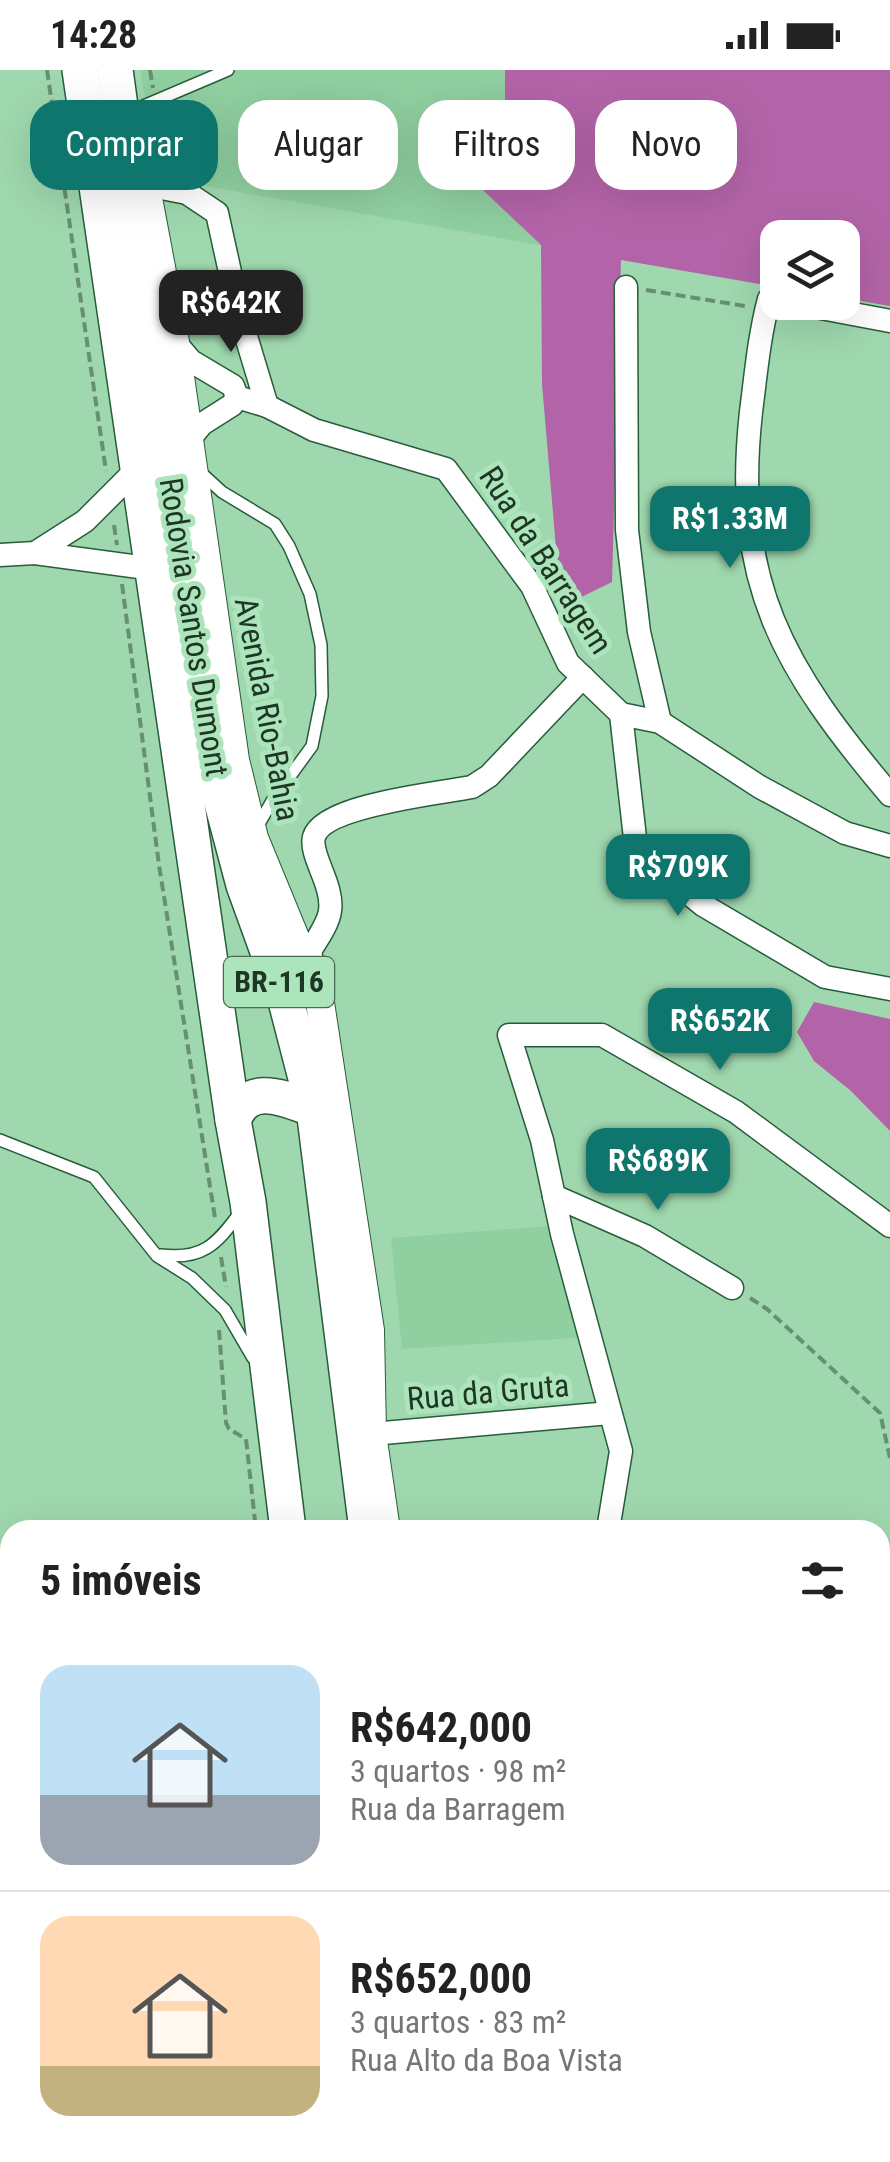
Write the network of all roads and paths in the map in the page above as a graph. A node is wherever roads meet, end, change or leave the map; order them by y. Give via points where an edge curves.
1 (47, 70) edge
2 (80, 70) edge
3 (115, 70) edge
4 (130, 70) edge
5 (228, 70) edge
6 (125, 100) edge
7 (129, 100) edge
8 (160, 100) edge
9 (139, 190) edge
10 (140, 190) edge
11 (172, 190) edge
12 (626, 286) joint
13 (860, 316) edge
14 (767, 320) edge
15 (890, 322) edge
16 (761, 329) junction
17 (175, 342) junction
18 (237, 397) junction
19 (267, 406) junction
20 (188, 448) junction
21 (140, 468) junction
22 (110, 497) junction
23 (35, 553) junction
24 (0, 555) edge
25 (136, 567) junction
26 (583, 677) junction
27 (621, 714) junction
28 (660, 722) junction
29 (890, 795) edge
30 (254, 838) junction
31 (890, 846) edge
32 (306, 959) junction
33 (890, 989) edge
34 (286, 1000) junction
35 (233, 1120) junction
36 (324, 1125) junction
37 (0, 1140) edge
38 (554, 1196) junction
39 (248, 1202) junction
40 (890, 1226) edge
41 (218, 1240) junction
42 (158, 1256) junction
43 (732, 1288) joint
44 (220, 1305) junction
45 (610, 1414) junction
46 (276, 1434) junction
47 (372, 1434) junction
48 (890, 1458) edge
49 (255, 1520) edge
50 (287, 1520) edge
51 (367, 1520) edge
52 (385, 1520) edge
53 (610, 1520) edge

1 - 22 path
2 - 21 highway, Rodovia Santos Dumont / BR-116
3 - 6 highway, Rodovia Santos Dumont / BR-116
4 - 7 street
5 - 8 lane
9 - 34 highway, Rodovia Santos Dumont / BR-116 via 208,750 244,884
10 - 17 street, Avenida Rio-Bahia
11 - 19 street via 218,213
12 - 16 path via 751,308
12 - 28 street via 627,530 639,632
13 - 15 street
14 - 16 street
16 - 29 street via 746,464 750,546 760,585 800,676
17 - 18 street, Rua da Barragem
17 - 20 street, Avenida Rio-Bahia
18 - 19 street, Rua da Barragem
18 - 20 street via 211,416
19 - 26 street, Rua da Barragem via 314,430 446,470 532,586 568,663
20 - 30 street, Avenida Rio-Bahia
20 - 30 lane via 202,475 274,524 317,620 323,671 312,746 272,800
21 - 22 street
21 - 25 highway, Rodovia Santos Dumont / BR-116
22 - 23 street
22 - 25 path
23 - 24 street
23 - 25 street
25 - 35 highway, Rodovia Santos Dumont / BR-116
25 - 41 path via 159,865
26 - 27 street, Rua da Barragem
26 - 32 street via 472,787 345,812 322,824 314,850 328,882 330,913
27 - 28 street
27 - 33 street via 634,838 650,862 702,905 825,977
28 - 31 street via 844,833
30 - 32 street, Avenida Rio-Bahia
32 - 34 highway via 293,972
32 - 36 street, Avenida Rio-Bahia via 319,996
34 - 36 highway, Rodovia Santos Dumont / BR-116
35 - 36 highway via 255,1096 278,1097
35 - 39 highway, Rodovia Santos Dumont / BR-116
36 - 47 street, Avenida Rio-Bahia via 370,1330
36 - 51 highway, Rodovia Santos Dumont / BR-116
37 - 42 lane via 94,1177
38 - 40 street, Rua da Gruta via 509,1035 602,1035 736,1112
38 - 43 street via 645,1236
38 - 45 street, Rua da Gruta
39 - 41 lane
39 - 46 highway, Rodovia Santos Dumont / BR-116
41 - 42 lane via 189,1256
41 - 44 path via 226,1288
42 - 44 lane
43 - 48 path via 767,1309 880,1413
44 - 46 lane via 248,1346
44 - 49 path via 226,1422 246,1439
45 - 47 street, Rua da Gruta
45 - 53 street, Rua da Gruta via 622,1451
46 - 50 highway, Rodovia Santos Dumont / BR-116
47 - 52 street, Avenida Rio-Bahia

